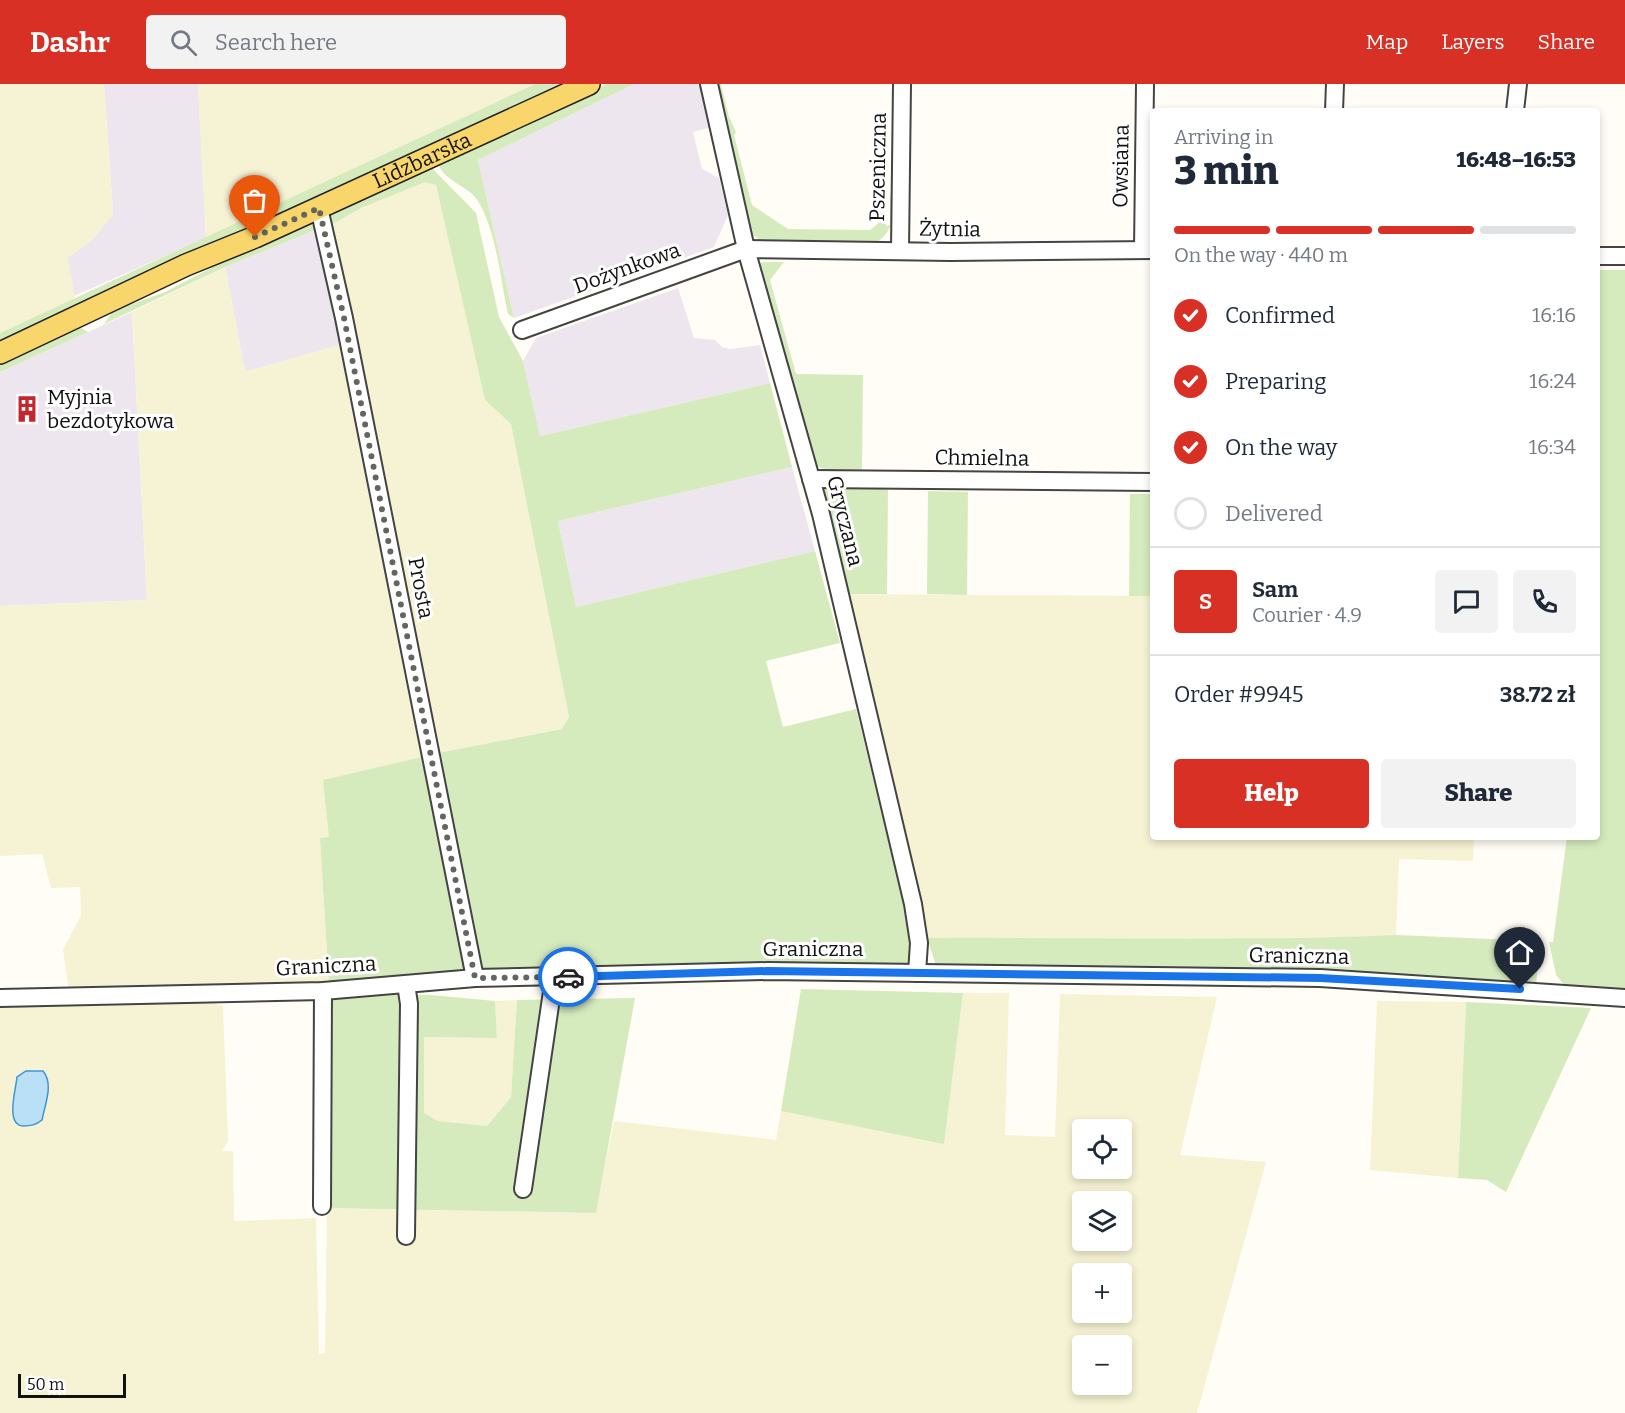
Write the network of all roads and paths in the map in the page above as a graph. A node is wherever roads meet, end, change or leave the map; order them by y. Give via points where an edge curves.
1 (589, 84) edge
2 (709, 84) edge
3 (902, 84) edge
4 (1145, 84) edge
5 (1335, 84) edge
6 (1518, 84) edge
7 (1334, 108) edge
8 (1515, 108) edge
9 (319, 208) junction
10 (746, 249) junction
11 (900, 250) junction
12 (1148, 250) edge
13 (1600, 256) edge
14 (1625, 256) edge
15 (522, 330) dead end
16 (0, 352) edge
17 (811, 478) junction
18 (1150, 482) edge
19 (917, 973) junction
20 (475, 978) junction
21 (554, 978) junction
22 (406, 984) junction
23 (323, 991) junction
24 (0, 998) edge
25 (1625, 998) edge
26 (523, 1189) dead end
27 (322, 1206) dead end
28 (406, 1236) dead end

1 - 9 main road, Lidzbarska
2 - 10 street, Gryczana
3 - 11 street, Pszeniczna
4 - 12 street, Owsiana
5 - 7 street
6 - 8 street
9 - 16 main road, Lidzbarska
9 - 20 street, Prosta
10 - 11 street, Żytnia
10 - 15 street, Dożynkowa
10 - 17 street, Gryczana
11 - 12 street, Żytnia
13 - 14 street
17 - 18 street, Chmielna
17 - 19 street, Gryczana via 913,904 919,943
19 - 21 street, Graniczna via 768,971
19 - 25 street, Graniczna via 1320,978
20 - 21 street, Graniczna
20 - 22 street, Graniczna
21 - 26 street
22 - 23 street, Graniczna
22 - 28 street
23 - 24 street, Graniczna
23 - 27 street

